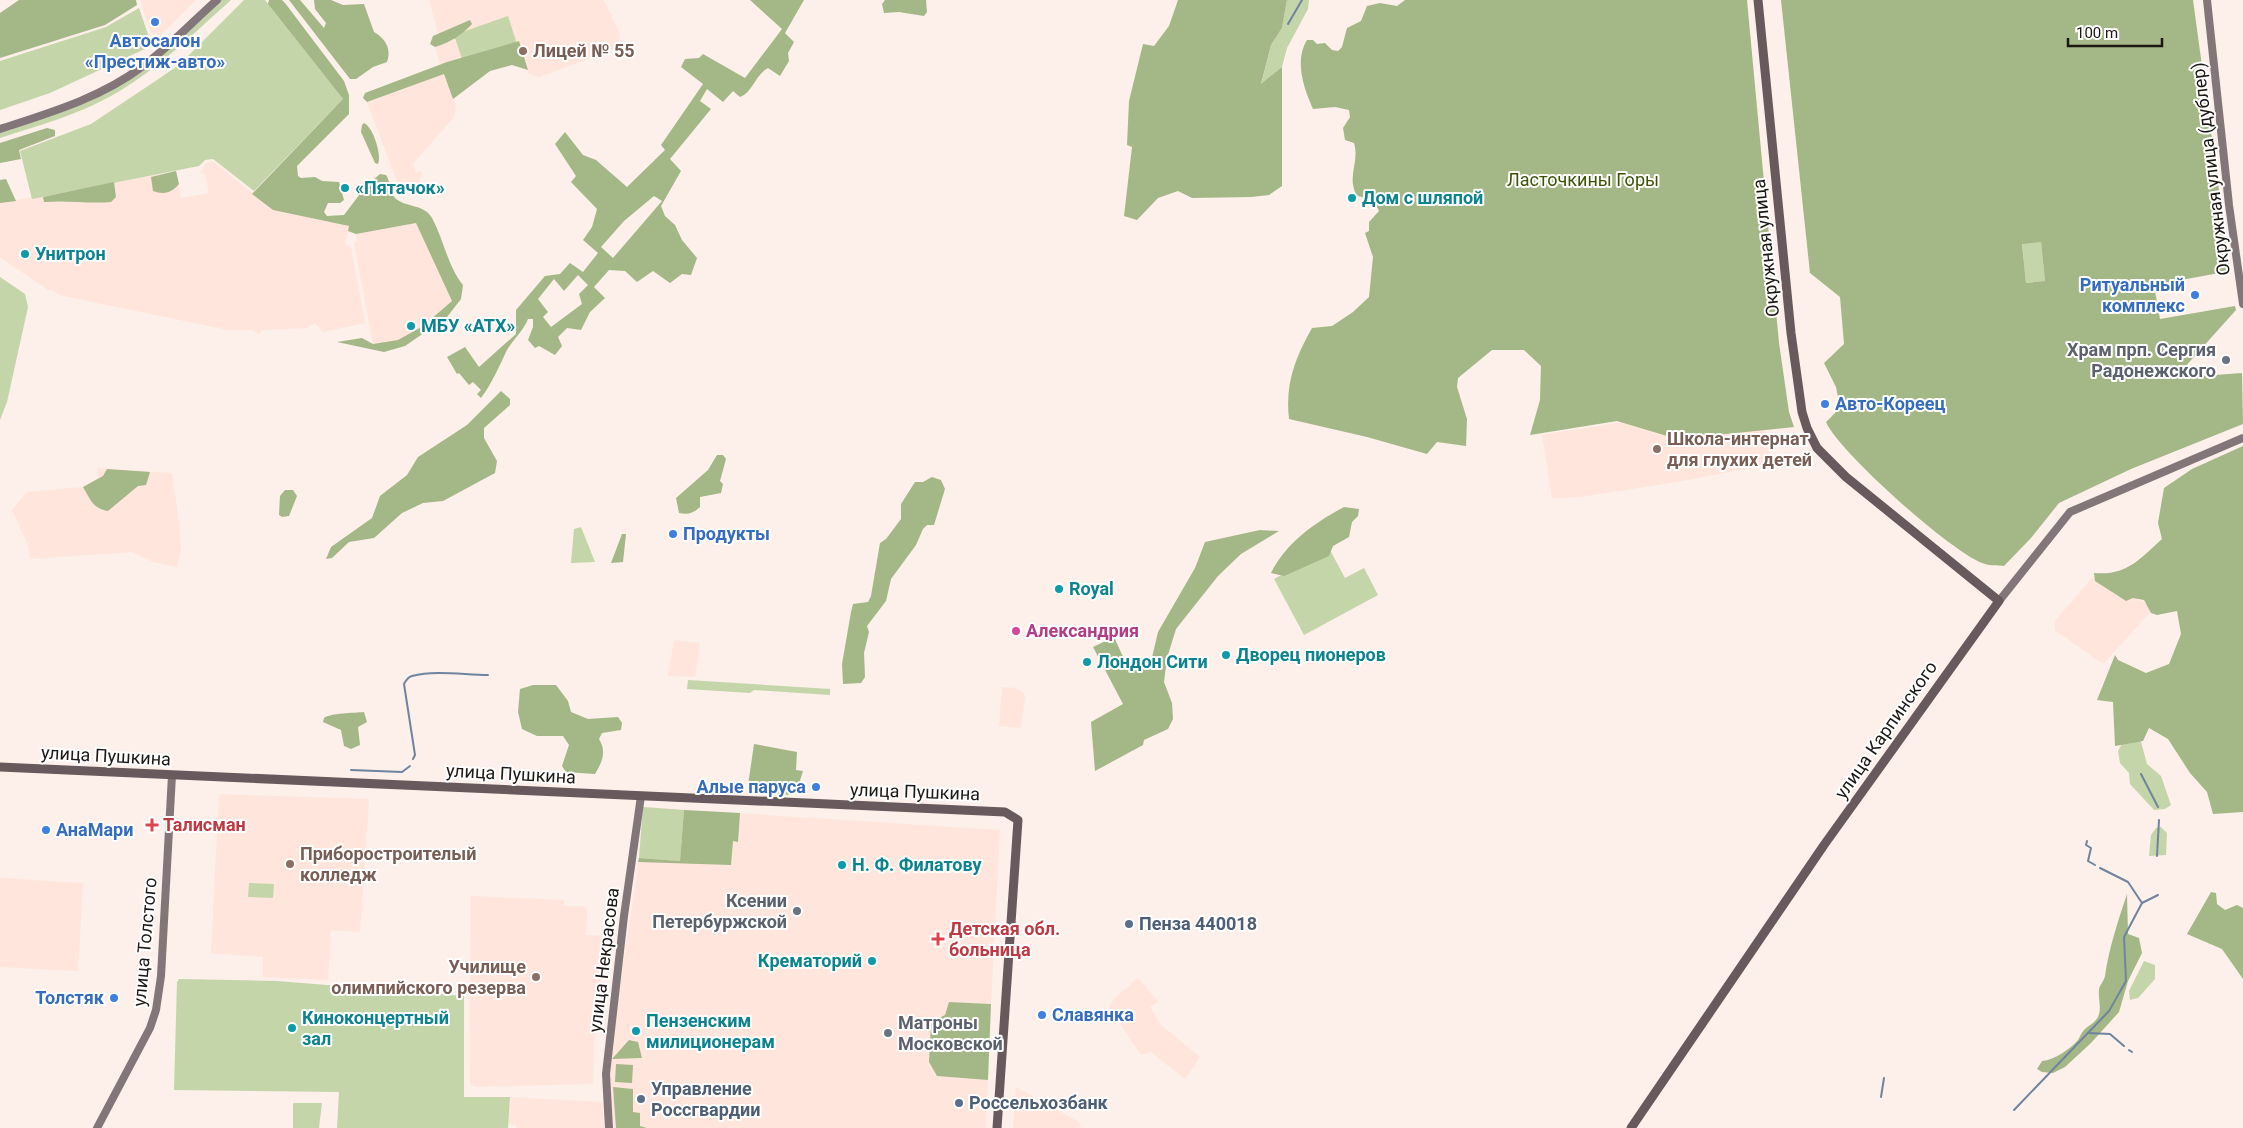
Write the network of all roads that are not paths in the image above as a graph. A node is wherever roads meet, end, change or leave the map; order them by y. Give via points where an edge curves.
1 (216, 0) edge
2 (1758, 0) edge
3 (2206, 0) edge
4 (0, 129) edge
5 (2243, 304) edge
6 (2243, 438) edge
7 (1999, 601) junction
8 (0, 767) edge
9 (172, 775) junction
10 (640, 796) junction
11 (96, 1128) edge
12 (609, 1128) edge
13 (997, 1128) edge
14 (1631, 1128) edge

1 - 4 street via 149,62 108,88 58,110
2 - 7 main road, Окружная улица via 1779,222 1802,412 1818,448 1846,477
3 - 5 street, Окружная улица (дублер)
6 - 7 street, улица Карпинского via 2070,512
7 - 14 main road, улица Карпинского via 1824,845
8 - 9 main road, улица Пушкина
9 - 10 main road, улица Пушкина
9 - 11 street, улица Толстого via 161,976 156,1010 150,1028
10 - 12 street, улица Некрасова via 606,1074
10 - 13 main road, улица Пушкина via 1004,812 1018,820

